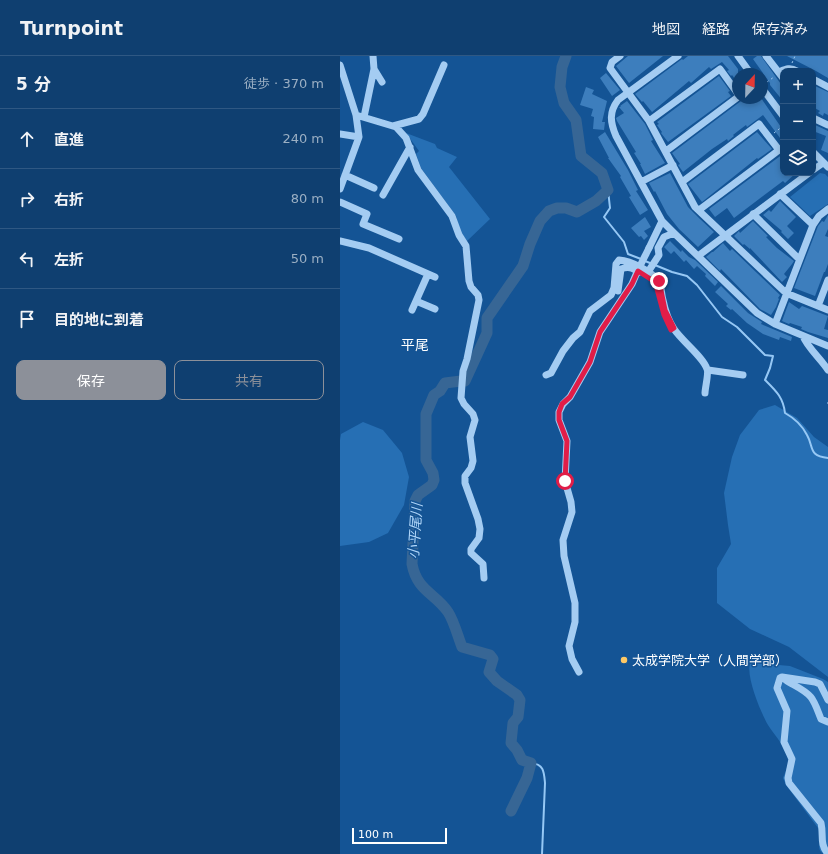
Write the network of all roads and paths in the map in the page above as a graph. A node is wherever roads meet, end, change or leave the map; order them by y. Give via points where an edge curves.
1 (373, 56) edge
2 (620, 56) edge
3 (678, 56) edge
4 (738, 56) edge
5 (766, 56) edge
6 (340, 65) edge
7 (444, 65) dead end
8 (747, 68) edge
9 (374, 69) junction
10 (780, 74) edge
11 (780, 76) edge
12 (816, 81) edge
13 (382, 82) dead end
14 (768, 83) edge
15 (343, 86) edge
16 (732, 86) edge
17 (828, 87) edge
18 (628, 93) junction
19 (768, 94) edge
20 (732, 102) edge
21 (780, 112) edge
22 (356, 115) junction
23 (364, 117) junction
24 (816, 119) edge
25 (649, 120) junction
26 (828, 125) edge
27 (393, 126) junction
28 (780, 129) edge
29 (340, 134) edge
30 (359, 137) junction
31 (770, 137) junction
32 (410, 147) junction
33 (666, 151) junction
34 (816, 155) edge
35 (673, 165) junction
36 (826, 165) edge
37 (816, 169) edge
38 (805, 176) edge
39 (343, 177) edge
40 (641, 182) junction
41 (682, 182) junction
42 (374, 188) dead end
43 (340, 189) edge
44 (780, 194) junction
45 (383, 195) dead end
46 (340, 202) edge
47 (828, 208) edge
48 (699, 210) junction
49 (753, 214) junction
50 (662, 221) junction
51 (813, 225) junction
52 (674, 233) junction
53 (725, 235) junction
54 (399, 239) dead end
55 (340, 241) edge
56 (698, 256) junction
57 (800, 259) junction
58 (638, 270) junction
59 (649, 271) junction
60 (828, 280) edge
61 (786, 292) junction
62 (416, 301) junction
63 (818, 306) junction
64 (435, 309) dead end
65 (412, 310) dead end
66 (828, 310) edge
67 (590, 311) junction
68 (775, 324) junction
69 (674, 328) junction
70 (804, 336) junction
71 (828, 346) edge
72 (708, 370) junction
73 (828, 370) edge
74 (546, 375) dead end
75 (743, 375) dead end
76 (705, 393) dead end
77 (828, 402) edge
78 (828, 407) edge
79 (484, 578) dead end
80 (579, 672) dead end
81 (782, 677) junction
82 (828, 700) edge
83 (828, 722) edge
84 (828, 854) edge

1 - 9 street
2 - 18 street via 612,62 610,68
3 - 18 street
4 - 8 street
5 - 10 street
6 - 15 street
7 - 27 street via 419,119
9 - 13 street
9 - 23 street
11 - 14 path
12 - 17 street
15 - 22 street
16 - 25 street via 720,69
18 - 25 street
18 - 40 street via 614,105 611,120 616,136
19 - 21 street
20 - 33 street
22 - 23 street
22 - 30 street
23 - 27 street
24 - 26 street
25 - 33 street
27 - 32 street via 406,138
28 - 31 path
29 - 30 street
30 - 39 street
31 - 41 street via 759,124
31 - 48 street via 780,150
32 - 45 street
32 - 79 street via 418,170 452,216 466,246 469,281 478,295 478,307 463,371 462,398 475,420 470,437 474,461 465,476 465,483 480,529 479,538 471,553 483,564
33 - 35 street
34 - 36 street
35 - 40 street
35 - 41 street
36 - 37 street
38 - 44 street
39 - 42 street
39 - 43 street
40 - 50 street
41 - 48 street
44 - 49 street
44 - 51 street
46 - 54 street via 367,214 363,224
47 - 51 street
48 - 53 street
49 - 53 street
49 - 57 street
50 - 52 street
50 - 58 street, bridge
51 - 57 street
52 - 56 street
52 - 59 street via 664,237 658,248 659,255
53 - 56 street
53 - 61 street
55 - 62 street via 369,248 431,276
56 - 68 street via 757,312
57 - 61 street
58 - 67 street via 630,267 622,269 619,290 615,297 596,310
58 - 69 street via 656,285 664,315 671,330
58 - 80 street via 632,284 600,332 590,362 559,412 559,420 567,441 565,481 572,512 564,540 564,556 575,604 575,622 568,646
59 - 67 street via 619,260 616,264 611,295
59 - 69 street via 659,281 665,310
60 - 63 street
61 - 63 street
61 - 68 street
62 - 64 street
62 - 65 street
63 - 66 street
67 - 74 street via 580,332 572,338 551,373
68 - 70 street
69 - 72 street
70 - 71 street
70 - 73 street via 805,343
72 - 75 street
72 - 76 street
77 - 78 path
81 - 82 street via 816,682 820,684
81 - 83 street via 809,694 821,719
81 - 84 street via 776,688 787,711 784,742 792,759 789,783 821,824 823,848

